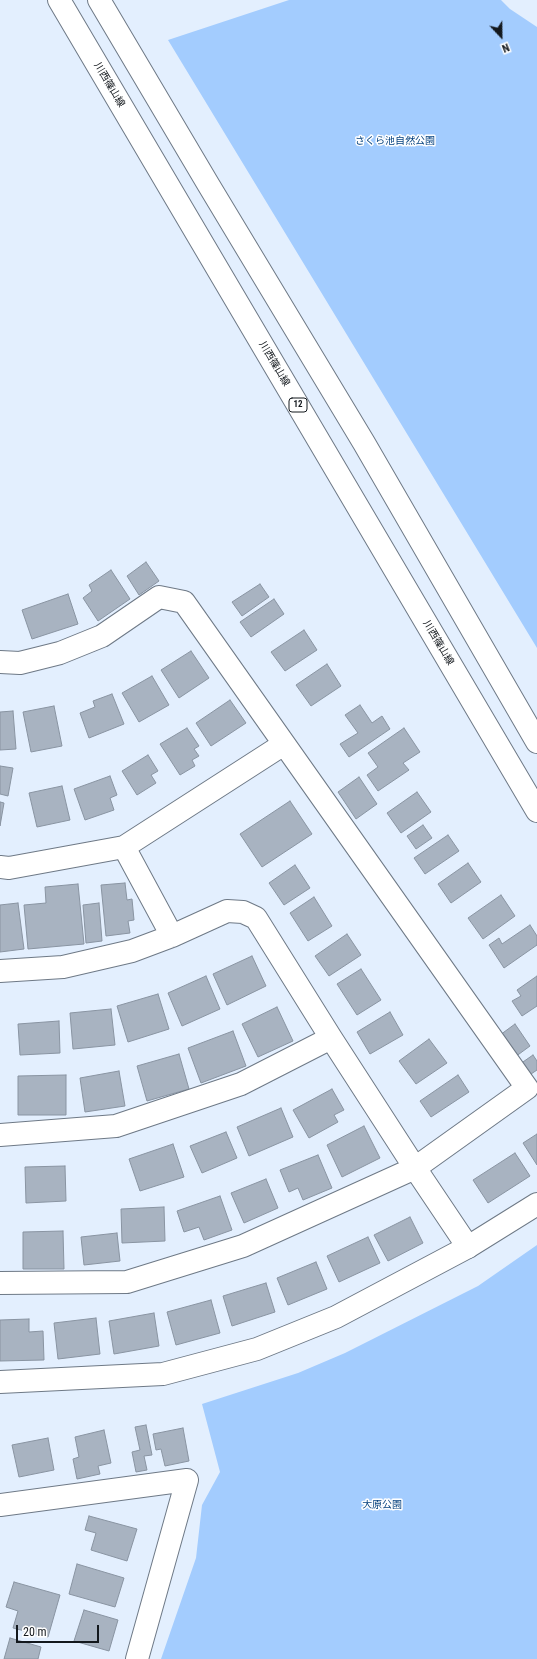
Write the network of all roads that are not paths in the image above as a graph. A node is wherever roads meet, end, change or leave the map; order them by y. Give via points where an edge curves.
1 (59, 0) edge
2 (100, 0) edge
3 (0, 662) edge
4 (537, 742) edge
5 (284, 744) junction
6 (537, 811) edge
7 (124, 847) junction
8 (0, 867) edge
9 (172, 936) junction
10 (0, 972) edge
11 (331, 1038) junction
12 (0, 1135) edge
13 (415, 1168) junction
14 (537, 1204) edge
15 (468, 1247) junction
16 (0, 1283) edge
17 (0, 1382) edge
18 (0, 1506) edge
19 (137, 1659) edge

1 - 6 street, 川西篠山線 / 12
2 - 4 street via 364,443
3 - 5 street via 27,662 60,653 102,636 159,597 184,602
5 - 7 street
5 - 13 street via 526,1088
7 - 8 street via 8,868
7 - 9 street
9 - 10 street via 132,951 63,967
9 - 11 street via 227,911 243,912 256,918
11 - 12 street via 241,1084 116,1126
11 - 13 street
13 - 15 street
13 - 16 street via 243,1246 127,1282
14 - 15 street
15 - 17 street via 336,1317 257,1349 163,1374
18 - 19 street via 187,1480

